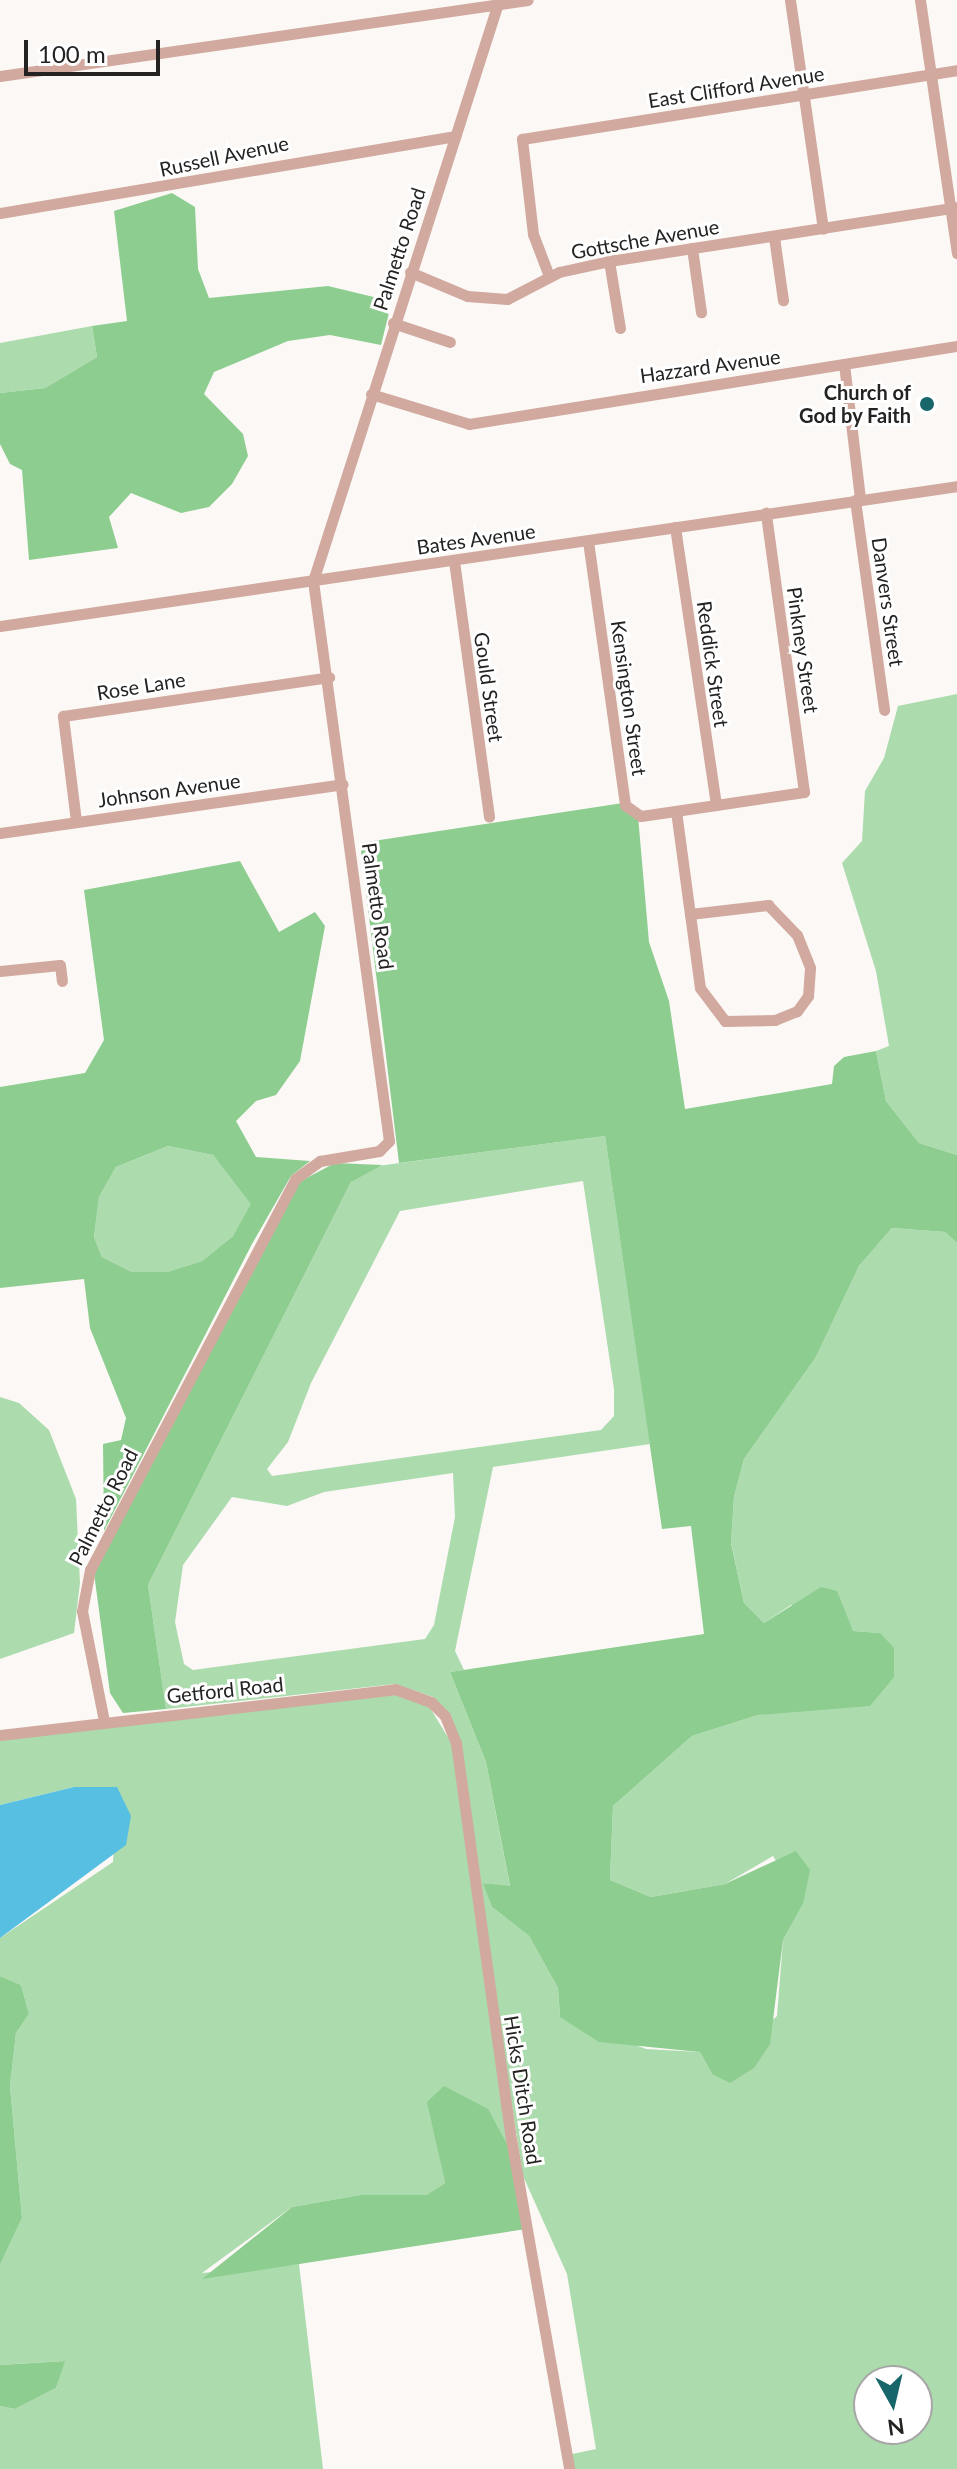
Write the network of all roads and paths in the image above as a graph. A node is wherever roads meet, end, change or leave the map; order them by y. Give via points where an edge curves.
1 (528, 0) edge
2 (790, 0) edge
3 (920, 0) edge
4 (500, 2) edge
5 (957, 70) edge
6 (931, 75) junction
7 (0, 76) edge
8 (804, 94) junction
9 (456, 136) junction
10 (954, 207) edge
11 (0, 213) edge
12 (823, 229) junction
13 (774, 237) junction
14 (692, 248) junction
15 (957, 253) edge
16 (609, 261) junction
17 (410, 272) junction
18 (549, 276) junction
19 (783, 300) dead end
20 (701, 312) dead end
21 (393, 323) junction
22 (620, 328) dead end
23 (450, 342) dead end
24 (957, 346) edge
25 (844, 364) junction
26 (371, 394) junction
27 (957, 486) edge
28 (858, 500) junction
29 (766, 513) junction
30 (675, 527) junction
31 (588, 541) junction
32 (454, 561) junction
33 (313, 581) junction
34 (0, 626) edge
35 (329, 677) junction
36 (884, 710) dead end
37 (343, 784) junction
38 (804, 792) joint
39 (716, 805) junction
40 (676, 811) junction
41 (489, 817) dead end
42 (76, 821) junction
43 (0, 833) edge
44 (690, 914) junction
45 (0, 971) edge
46 (62, 981) dead end
47 (445, 1716) joint
48 (104, 1721) junction
49 (0, 1735) edge
50 (569, 2469) edge

1 - 4 street
2 - 8 street
3 - 6 street
4 - 7 street
4 - 9 street, Palmetto Road
5 - 6 street, East Clifford Avenue
6 - 8 street, East Clifford Avenue
6 - 10 street
8 - 12 street
8 - 18 street, East Clifford Avenue via 522,139 533,234
9 - 11 street, Russell Avenue
9 - 17 street, Palmetto Road
10 - 12 street
10 - 15 street
12 - 13 street, Gottsche Avenue
13 - 14 street, Gottsche Avenue
13 - 19 street
14 - 16 street, Gottsche Avenue
14 - 20 street
16 - 18 street, Gottsche Avenue
16 - 22 street
17 - 18 street, Gottsche Avenue via 492,300 520,295
17 - 21 street, Palmetto Road
21 - 23 street
21 - 26 street, Palmetto Road
24 - 25 street, Hazzard Avenue
25 - 26 street, Hazzard Avenue via 469,424
25 - 28 street, Danvers Street
26 - 33 street, Palmetto Road
27 - 28 street, Bates Avenue
28 - 29 street, Bates Avenue
28 - 36 street, Danvers Street
29 - 30 street, Bates Avenue
29 - 38 street, Pinkney Street
30 - 31 street, Bates Avenue
30 - 39 street, Reddick Street
31 - 32 street, Bates Avenue
31 - 40 street, Kensington Street via 625,805 641,816
32 - 33 street, Bates Avenue
32 - 41 street, Gould Street
33 - 34 street, Bates Avenue
33 - 35 street, Palmetto Road
35 - 37 street, Palmetto Road
35 - 42 street, Rose Lane via 63,716
37 - 42 street, Johnson Avenue
37 - 48 street, Palmetto Road via 389,1141 379,1151 320,1161 295,1179 90,1570 82,1611
38 - 39 street, Kensington Street
39 - 40 street, Kensington Street
40 - 44 street
42 - 43 street, Johnson Avenue
44 - 44 street via 700,988 716,1016 760,1022 803,1005 810,968 781,911 761,904
45 - 46 street via 60,965
47 - 48 street, Getford Road via 423,1697 395,1689
47 - 50 street, Hicks Ditch Road via 456,1743 510,2133
48 - 49 street, Getford Road

